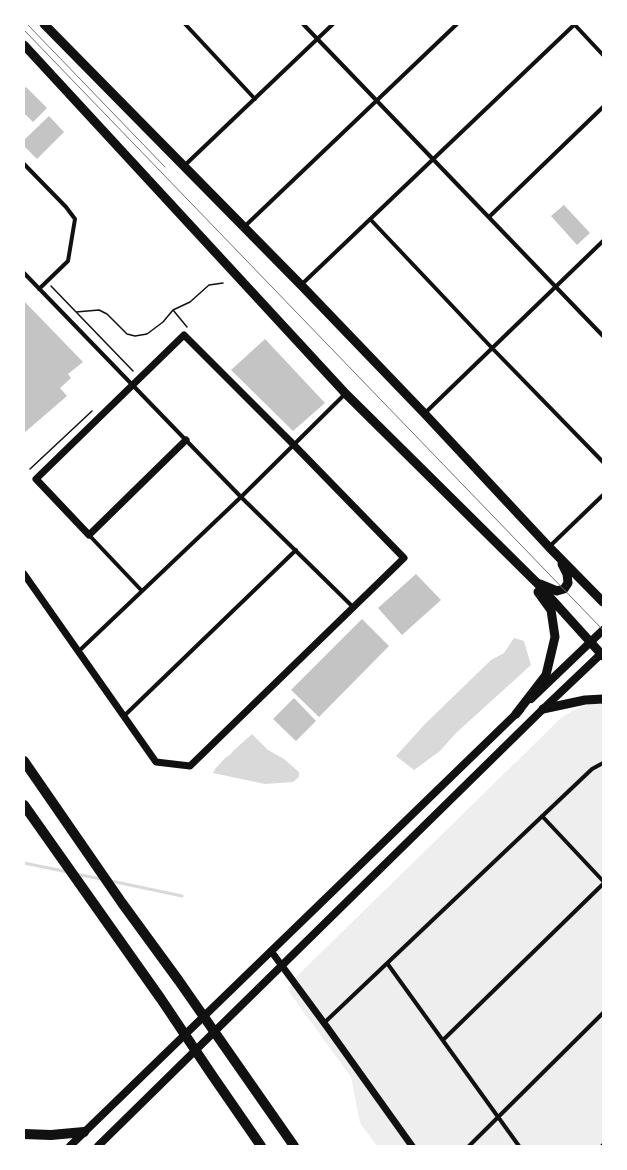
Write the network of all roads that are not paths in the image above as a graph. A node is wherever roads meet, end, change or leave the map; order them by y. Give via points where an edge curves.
1 (44, 24) edge
2 (185, 24) edge
3 (303, 24) edge
4 (333, 24) edge
5 (457, 24) edge
6 (574, 24) edge
7 (317, 39) junction
8 (24, 46) edge
9 (603, 55) edge
10 (255, 99) junction
11 (377, 101) junction
12 (603, 107) edge
13 (433, 159) junction
14 (24, 164) edge
15 (184, 167) junction
16 (489, 217) junction
17 (370, 219) junction
18 (244, 227) junction
19 (603, 241) edge
20 (24, 273) edge
21 (301, 285) junction
22 (556, 287) junction
23 (39, 289) junction
24 (603, 336) edge
25 (492, 348) junction
26 (133, 385) junction
27 (346, 394) junction
28 (424, 413) junction
29 (186, 440) junction
30 (294, 445) junction
31 (603, 462) edge
32 (603, 495) edge
33 (241, 497) junction
34 (90, 535) junction
35 (296, 550) junction
36 (552, 550) junction
37 (520, 567) junction
38 (24, 574) edge
39 (536, 583) junction
40 (142, 591) junction
41 (603, 602) edge
42 (354, 608) junction
43 (603, 630) edge
44 (590, 642) junction
45 (79, 651) junction
46 (602, 654) edge
47 (603, 699) edge
48 (543, 709) junction
49 (516, 714) junction
50 (124, 716) junction
51 (24, 761) edge
52 (603, 763) edge
53 (24, 805) edge
54 (542, 816) junction
55 (603, 883) edge
56 (271, 951) junction
57 (388, 963) junction
58 (282, 966) junction
59 (603, 1012) edge
60 (324, 1024) junction
61 (442, 1040) junction
62 (498, 1117) junction
63 (84, 1132) junction
64 (24, 1134) edge
65 (70, 1146) edge
66 (98, 1146) edge
67 (261, 1146) edge
68 (294, 1146) edge
69 (412, 1146) edge
70 (469, 1146) edge
71 (518, 1146) edge

1 - 15 main road
2 - 10 street
3 - 7 street
4 - 7 street
5 - 11 street
6 - 9 street
6 - 13 street
7 - 10 street
7 - 11 street
8 - 27 main road
10 - 15 street
11 - 13 street
11 - 18 street
12 - 16 street
13 - 16 street
13 - 17 street
14 - 23 street via 75,219 68,261
15 - 18 main road
16 - 22 street
17 - 21 street
17 - 25 street
18 - 21 main road
19 - 22 street
20 - 23 street
21 - 28 main road
22 - 24 street
22 - 25 street
23 - 26 street
25 - 28 street
25 - 31 street
26 - 29 street
26 - 30 street via 184,335
26 - 34 street via 36,479
27 - 30 street
27 - 37 main road
28 - 36 main road
29 - 33 street
29 - 34 street
30 - 33 street
30 - 42 street via 404,558
32 - 36 street
33 - 35 street
33 - 40 street
34 - 40 street
35 - 42 street
35 - 50 street
36 - 39 main road via 568,574 568,583 564,589 557,591
36 - 41 main road
37 - 39 main road
37 - 49 main road via 551,610 555,637 546,675
38 - 45 street
39 - 44 main road
40 - 45 street
42 - 50 street via 190,766 156,762
43 - 44 main road
44 - 46 main road
44 - 49 main road
45 - 50 street
46 - 48 main road
47 - 48 main road
48 - 58 main road
49 - 56 main road
51 - 68 highway
52 - 54 street via 592,769
53 - 67 highway
54 - 55 street
54 - 57 street
55 - 61 street
56 - 58 street
56 - 63 main road
57 - 60 street
57 - 61 street
58 - 60 street
58 - 66 main road
59 - 62 street
60 - 69 street
61 - 62 street
62 - 70 street
62 - 71 street
63 - 64 highway
63 - 65 main road

